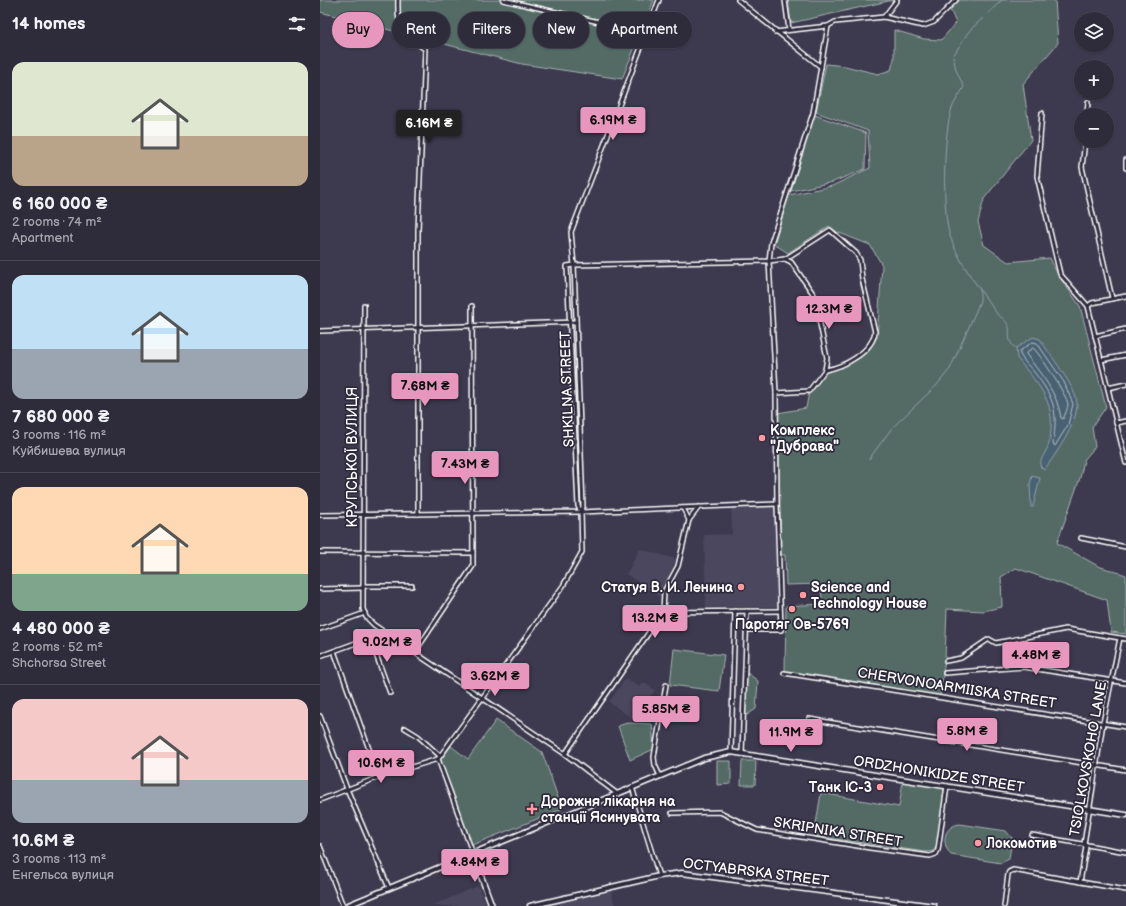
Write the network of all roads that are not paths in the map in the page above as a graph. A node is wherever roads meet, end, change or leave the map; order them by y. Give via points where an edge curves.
1 (398, 0) edge
2 (503, 0) edge
3 (660, 0) edge
4 (738, 0) edge
5 (785, 0) edge
6 (897, 0) edge
7 (956, 0) edge
8 (655, 12) edge
9 (884, 17) junction
10 (597, 22) edge
11 (828, 26) junction
12 (789, 30) junction
13 (775, 32) junction
14 (641, 48) edge
15 (821, 67) junction
16 (1088, 102) dead end
17 (1088, 108) edge
18 (1042, 113) dead end
19 (1084, 148) edge
20 (1126, 160) edge
21 (1126, 168) edge
22 (785, 259) junction
23 (769, 261) junction
24 (574, 266) junction
25 (1126, 296) edge
26 (1112, 298) junction
27 (364, 306) dead end
28 (472, 306) dead end
29 (1088, 306) junction
30 (570, 322) junction
31 (576, 322) junction
32 (472, 326) junction
33 (417, 327) junction
34 (364, 329) junction
35 (1126, 329) edge
36 (320, 331) edge
37 (1095, 336) junction
38 (1126, 355) edge
39 (1101, 360) junction
40 (825, 370) junction
41 (1126, 384) edge
42 (1108, 388) junction
43 (776, 393) junction
44 (1126, 421) edge
45 (1116, 423) junction
46 (1125, 458) edge
47 (1126, 463) edge
48 (777, 504) junction
49 (699, 507) junction
50 (682, 508) junction
51 (581, 512) junction
52 (473, 513) junction
53 (320, 514) edge
54 (363, 514) junction
55 (418, 514) junction
56 (689, 520) junction
57 (1081, 538) dead end
58 (1126, 547) edge
59 (320, 552) edge
60 (363, 552) junction
61 (473, 553) junction
62 (412, 586) dead end
63 (363, 587) junction
64 (320, 588) edge
65 (364, 611) junction
66 (735, 611) junction
67 (747, 611) junction
68 (780, 611) junction
69 (663, 612) junction
70 (320, 629) edge
71 (746, 630) junction
72 (386, 632) junction
73 (370, 638) junction
74 (1120, 638) junction
75 (1126, 639) edge
76 (334, 651) junction
77 (415, 652) junction
78 (320, 656) edge
79 (946, 661) dead end
80 (784, 673) dead end
81 (945, 673) dead end
82 (1113, 681) junction
83 (1126, 683) edge
84 (666, 685) dead end
85 (390, 693) dead end
86 (483, 698) junction
87 (320, 716) edge
88 (810, 719) dead end
89 (1103, 723) junction
90 (1126, 727) edge
91 (405, 728) dead end
92 (731, 752) junction
93 (742, 753) junction
94 (565, 754) junction
95 (439, 758) junction
96 (1096, 765) junction
97 (1126, 770) edge
98 (660, 776) junction
99 (379, 777) junction
100 (947, 786) junction
101 (632, 787) junction
102 (347, 789) junction
103 (616, 793) junction
104 (320, 800) edge
105 (1089, 809) junction
106 (672, 813) dead end
107 (1126, 815) edge
108 (1032, 835) dead end
109 (1084, 844) junction
110 (320, 846) edge
111 (1126, 852) edge
112 (473, 854) junction
113 (659, 876) junction
114 (1080, 882) junction
115 (389, 888) junction
116 (1126, 890) edge
117 (343, 906) edge
118 (346, 906) edge
119 (492, 906) edge
120 (530, 906) edge
121 (934, 906) edge
122 (1004, 906) edge

1 - 33 street via 400,29 425,49
2 - 10 street
3 - 8 street, SHKILNA STREET
4 - 13 street
5 - 12 street
6 - 9 street
7 - 9 street via 934,22 924,26
9 - 11 street via 835,22
11 - 12 street
11 - 15 street
12 - 13 street
13 - 15 street
14 - 24 street, SHKILNA STREET via 574,220 571,232
15 - 23 street via 813,113 771,243
16 - 17 street
18 - 29 street via 1037,176 1049,229 1060,274
19 - 26 street via 1082,167
20 - 21 street
22 - 23 street
22 - 40 street via 791,262 814,295 827,358
22 - 40 street via 830,230 856,253 860,260 874,337 853,359 840,367
23 - 24 street
23 - 43 street
24 - 30 street, SHKILNA STREET via 567,266
24 - 31 street, SHKILNA STREET
25 - 26 street
26 - 29 street
27 - 34 street, КРУПСЬКОЇ ВУЛИЦЯ
28 - 32 street
29 - 37 street
30 - 31 street
30 - 32 street
30 - 51 street, SHKILNA STREET via 578,506
31 - 51 street, SHKILNA STREET via 583,507
32 - 33 street
32 - 52 street
33 - 34 street
33 - 55 street
34 - 36 street
34 - 54 street, КРУПСЬКОЇ ВУЛИЦЯ
35 - 37 street
37 - 39 street
38 - 39 street
39 - 42 street
40 - 43 street via 809,391
41 - 42 street
42 - 45 street
43 - 48 street
44 - 45 street
45 - 46 street
46 - 47 street
48 - 49 street
48 - 68 street
49 - 50 street
49 - 56 street
50 - 51 street
50 - 56 street
51 - 52 street
51 - 86 street, SHKILNA STREET via 582,552 563,586
52 - 55 street
52 - 61 street
53 - 54 street
54 - 55 street
54 - 60 street, КРУПСЬКОЇ ВУЛИЦЯ
56 - 69 street via 678,566 664,592
57 - 58 street
59 - 60 street
60 - 61 street
60 - 63 street, КРУПСЬКОЇ ВУЛИЦЯ
61 - 77 street via 473,566
62 - 63 street
63 - 64 street
63 - 65 street, КРУПСЬКОЇ ВУЛИЦЯ
65 - 70 street
65 - 72 street via 374,624
66 - 67 street
66 - 69 street
66 - 92 street
67 - 68 street
67 - 71 street
68 - 71 street via 781,630
69 - 94 street
71 - 93 street
72 - 73 street
72 - 77 street
73 - 76 street
73 - 85 street
74 - 75 street
74 - 79 street via 1066,629 996,643 988,639 961,658
74 - 82 street, TSIOLKOVSKOHO LANE
76 - 78 street
76 - 99 street
77 - 86 street
80 - 89 street, CHERVONOARMIISKA STREET
81 - 82 street via 1024,667
82 - 83 street
82 - 89 street, TSIOLKOVSKOHO LANE
84 - 98 street via 654,757
86 - 94 street
86 - 95 street, SHKILNA STREET
87 - 102 street
88 - 96 street
89 - 90 street, CHERVONOARMIISKA STREET
89 - 96 street, TSIOLKOVSKOHO LANE
91 - 95 street via 418,736
92 - 93 main road, ORDZHONIKIDZE STREET
92 - 98 main road, ORDZHONIKIDZE STREET via 704,758
93 - 100 main road, ORDZHONIKIDZE STREET
94 - 103 street
95 - 99 street
95 - 112 street
96 - 97 street
96 - 105 street, TSIOLKOVSKOHO LANE
98 - 101 main road, ORDZHONIKIDZE STREET
99 - 102 street
100 - 105 main road, ORDZHONIKIDZE STREET
100 - 106 street, SKRIPNIKA STREET via 938,850 930,856 757,830 720,812
101 - 103 main road, ORDZHONIKIDZE STREET
101 - 113 street
102 - 104 street
102 - 115 street
103 - 112 main road, ORDZHONIKIDZE STREET
105 - 107 main road, ORDZHONIKIDZE STREET
105 - 109 street, TSIOLKOVSKOHO LANE
108 - 109 street
109 - 111 street
109 - 114 street, TSIOLKOVSKOHO LANE via 1086,847
110 - 117 street
112 - 115 main road, ORDZHONIKIDZE STREET
112 - 119 main road
113 - 120 main road, OCTYABRSKA STREET
113 - 121 main road, OCTYABRSKA STREET via 682,873
114 - 116 street
114 - 122 street via 1011,871 1008,874
115 - 118 main road, ORDZHONIKIDZE STREET

